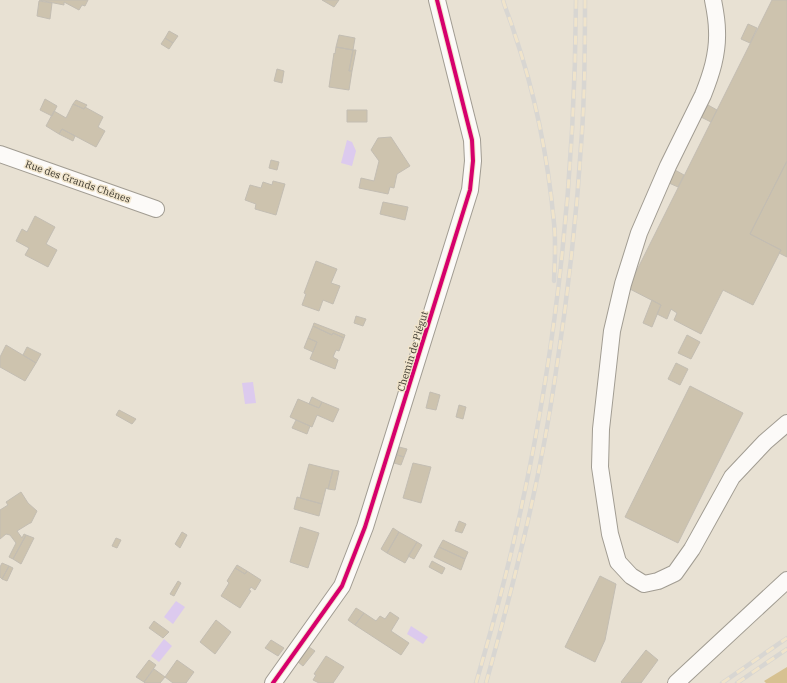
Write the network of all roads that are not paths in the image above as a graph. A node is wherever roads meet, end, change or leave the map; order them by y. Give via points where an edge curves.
1 (437, 0) edge
2 (713, 0) edge
3 (0, 154) edge
4 (156, 209) dead end
5 (787, 423) edge
6 (787, 580) edge
7 (273, 683) edge
8 (676, 683) edge

1 - 7 street, Chemin de Piégut via 472,140 470,190 360,542 342,586
2 - 5 street via 718,31 716,57 710,77 638,233 612,331 601,429 600,467 610,534 618,562 631,576 644,584 676,573 732,477
3 - 4 street, Rue des Grands Chênes
6 - 8 street

